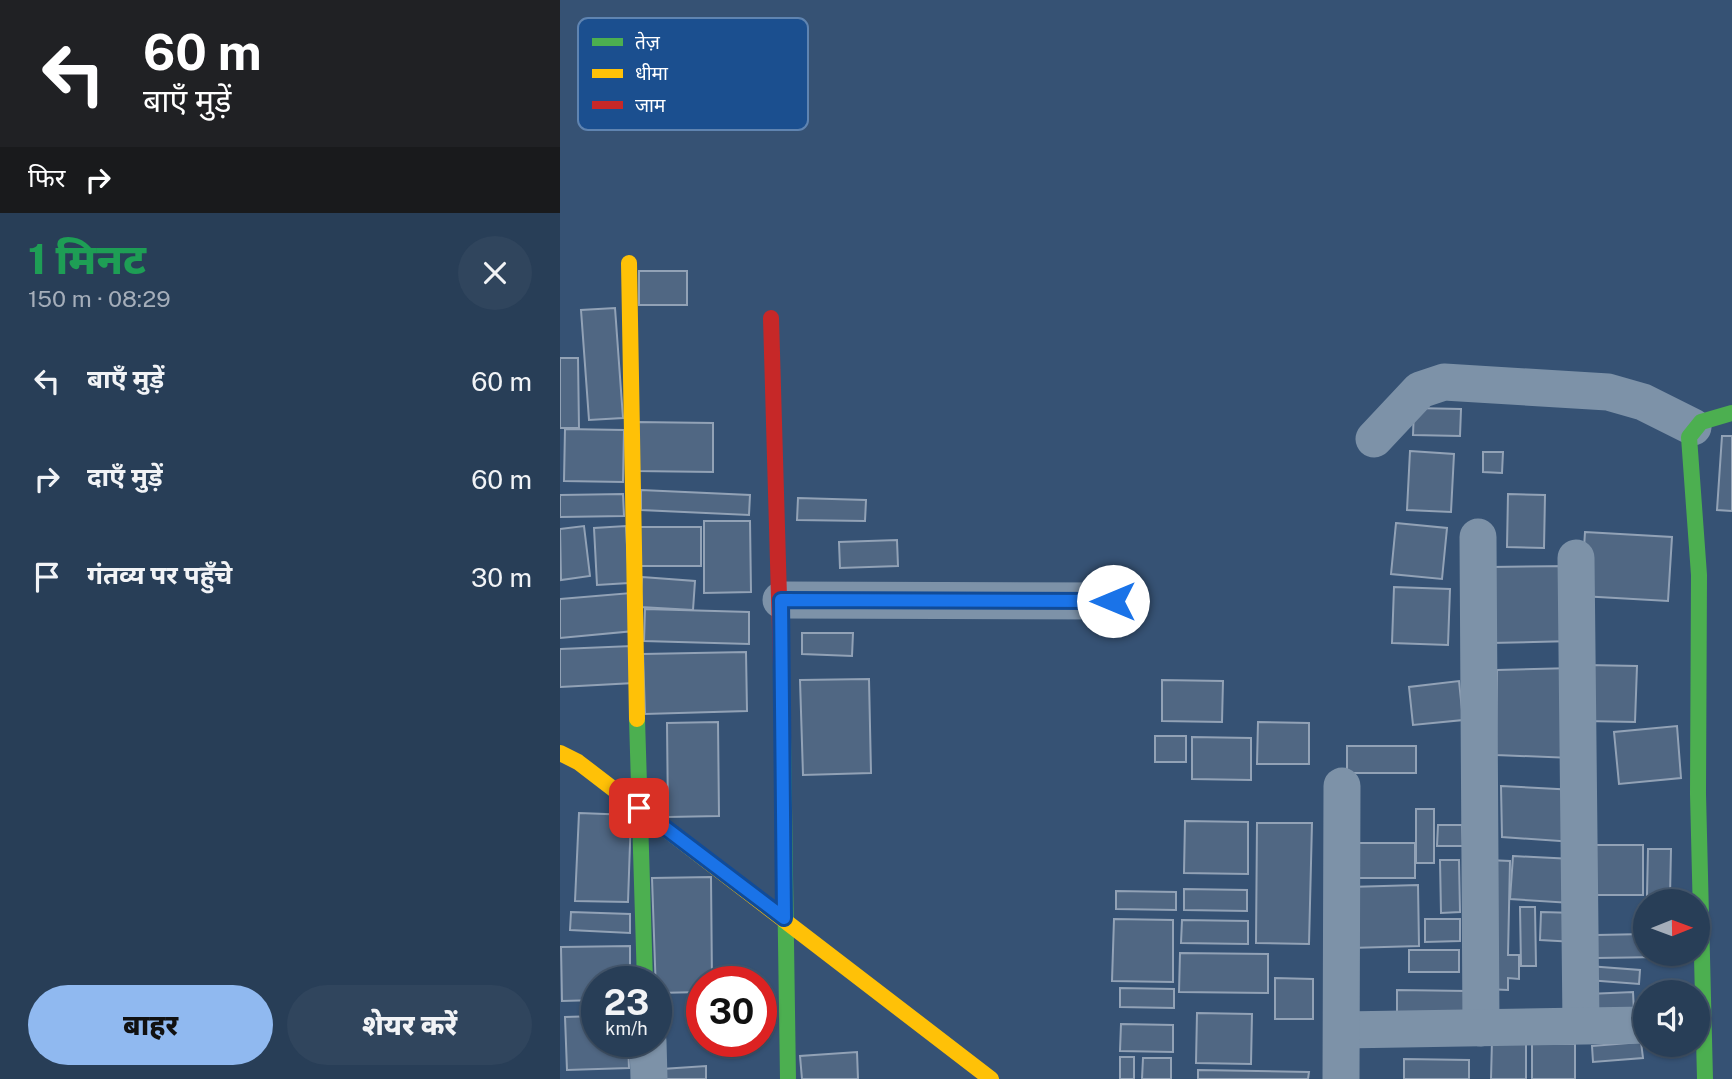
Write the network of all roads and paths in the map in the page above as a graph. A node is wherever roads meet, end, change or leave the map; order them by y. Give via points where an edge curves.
1 (629, 263) dead end
2 (771, 318) dead end
3 (1732, 413) edge
4 (1693, 427) junction
5 (1374, 439) dead end
6 (1478, 537) dead end
7 (1576, 558) dead end
8 (781, 600) junction
9 (1113, 601) dead end
10 (560, 753) edge
11 (1342, 786) dead end
12 (639, 808) junction
13 (784, 918) junction
14 (644, 966) edge
15 (1700, 980) edge
16 (1581, 1025) junction
17 (1633, 1026) edge
18 (1482, 1028) junction
19 (1342, 1030) junction
20 (648, 1057) edge
21 (1703, 1057) edge
22 (649, 1079) edge
23 (788, 1079) edge
24 (991, 1079) edge
25 (1341, 1079) edge
26 (1705, 1079) edge

1 - 12 street
2 - 8 street
3 - 4 street via 1703,419
4 - 5 street via 1643,402 1608,391 1444,382 1420,390
4 - 15 street via 1689,438 1699,575
6 - 18 street
7 - 16 street
8 - 9 street
8 - 13 street
10 - 12 street
11 - 19 street
12 - 13 street
12 - 14 street
13 - 23 street
13 - 24 street
16 - 17 street
16 - 18 street
18 - 19 street
19 - 25 street
20 - 22 street
21 - 26 street

